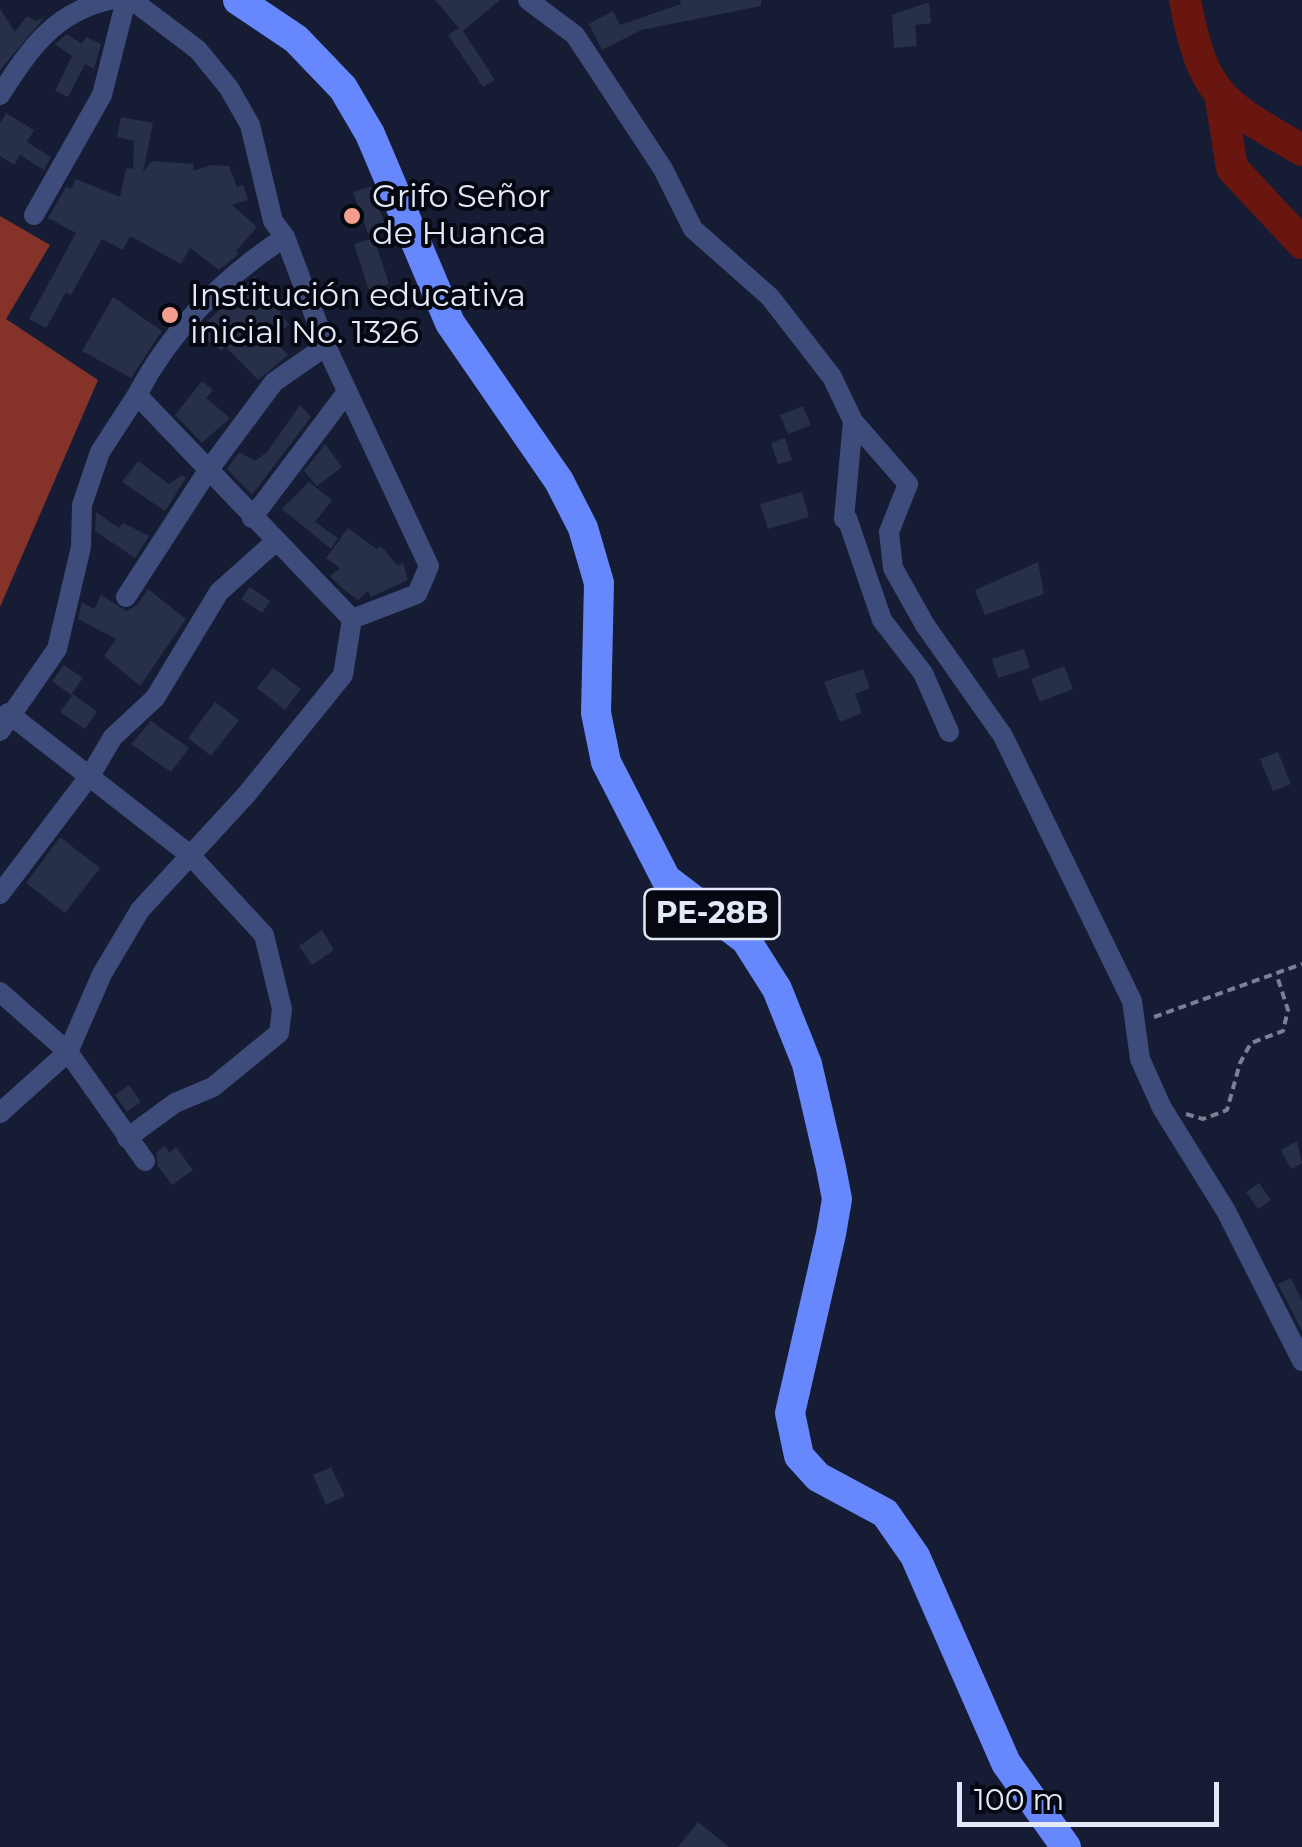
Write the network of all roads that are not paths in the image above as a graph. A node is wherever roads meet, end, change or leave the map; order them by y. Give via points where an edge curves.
1 (110, 0) edge
2 (129, 0) edge
3 (238, 0) edge
4 (528, 0) edge
5 (0, 96) edge
6 (34, 215) dead end
7 (285, 237) junction
8 (326, 346) junction
9 (347, 392) junction
10 (137, 395) junction
11 (853, 420) junction
12 (206, 472) junction
13 (252, 518) junction
14 (275, 542) junction
15 (126, 597) dead end
16 (352, 620) junction
17 (4, 722) edge
18 (949, 732) dead end
19 (92, 774) junction
20 (190, 855) junction
21 (0, 894) edge
22 (0, 992) edge
23 (68, 1052) junction
24 (0, 1113) edge
25 (128, 1138) junction
26 (145, 1161) dead end
27 (1302, 1361) edge
28 (1066, 1847) edge

1 - 5 street via 75,8 46,33
2 - 6 street via 102,94
2 - 7 street via 198,50 229,88 250,125 273,221
3 - 28 highway, PE-28B via 296,39 342,88 370,134 450,324 559,481 583,528 599,583 596,733 606,762 666,879 746,940 777,989 807,1064 837,1199 790,1413 799,1456 818,1477 885,1512 915,1556 1006,1763
4 - 11 street via 575,35 663,169 692,229 770,297 832,377
7 - 8 street
7 - 10 street via 231,273 154,363
8 - 9 street
8 - 12 street via 274,382
9 - 13 street
9 - 16 street via 429,566 417,594
10 - 12 street
10 - 17 street via 100,452 82,505 81,548 57,649
11 - 18 street via 846,519 882,620 923,673
11 - 27 street via 908,484 889,532 893,568 1004,736 1132,1001 1140,1059 1162,1108 1226,1212
12 - 13 street
12 - 15 street
13 - 14 street
14 - 16 street
14 - 19 street via 219,592 155,698 113,737
16 - 20 street via 342,675
17 - 19 street
19 - 20 street
19 - 21 street
20 - 23 street via 140,910
20 - 25 street via 264,935 282,1009 280,1033 213,1087 174,1103
22 - 23 street
23 - 24 street
23 - 25 street
25 - 26 street

